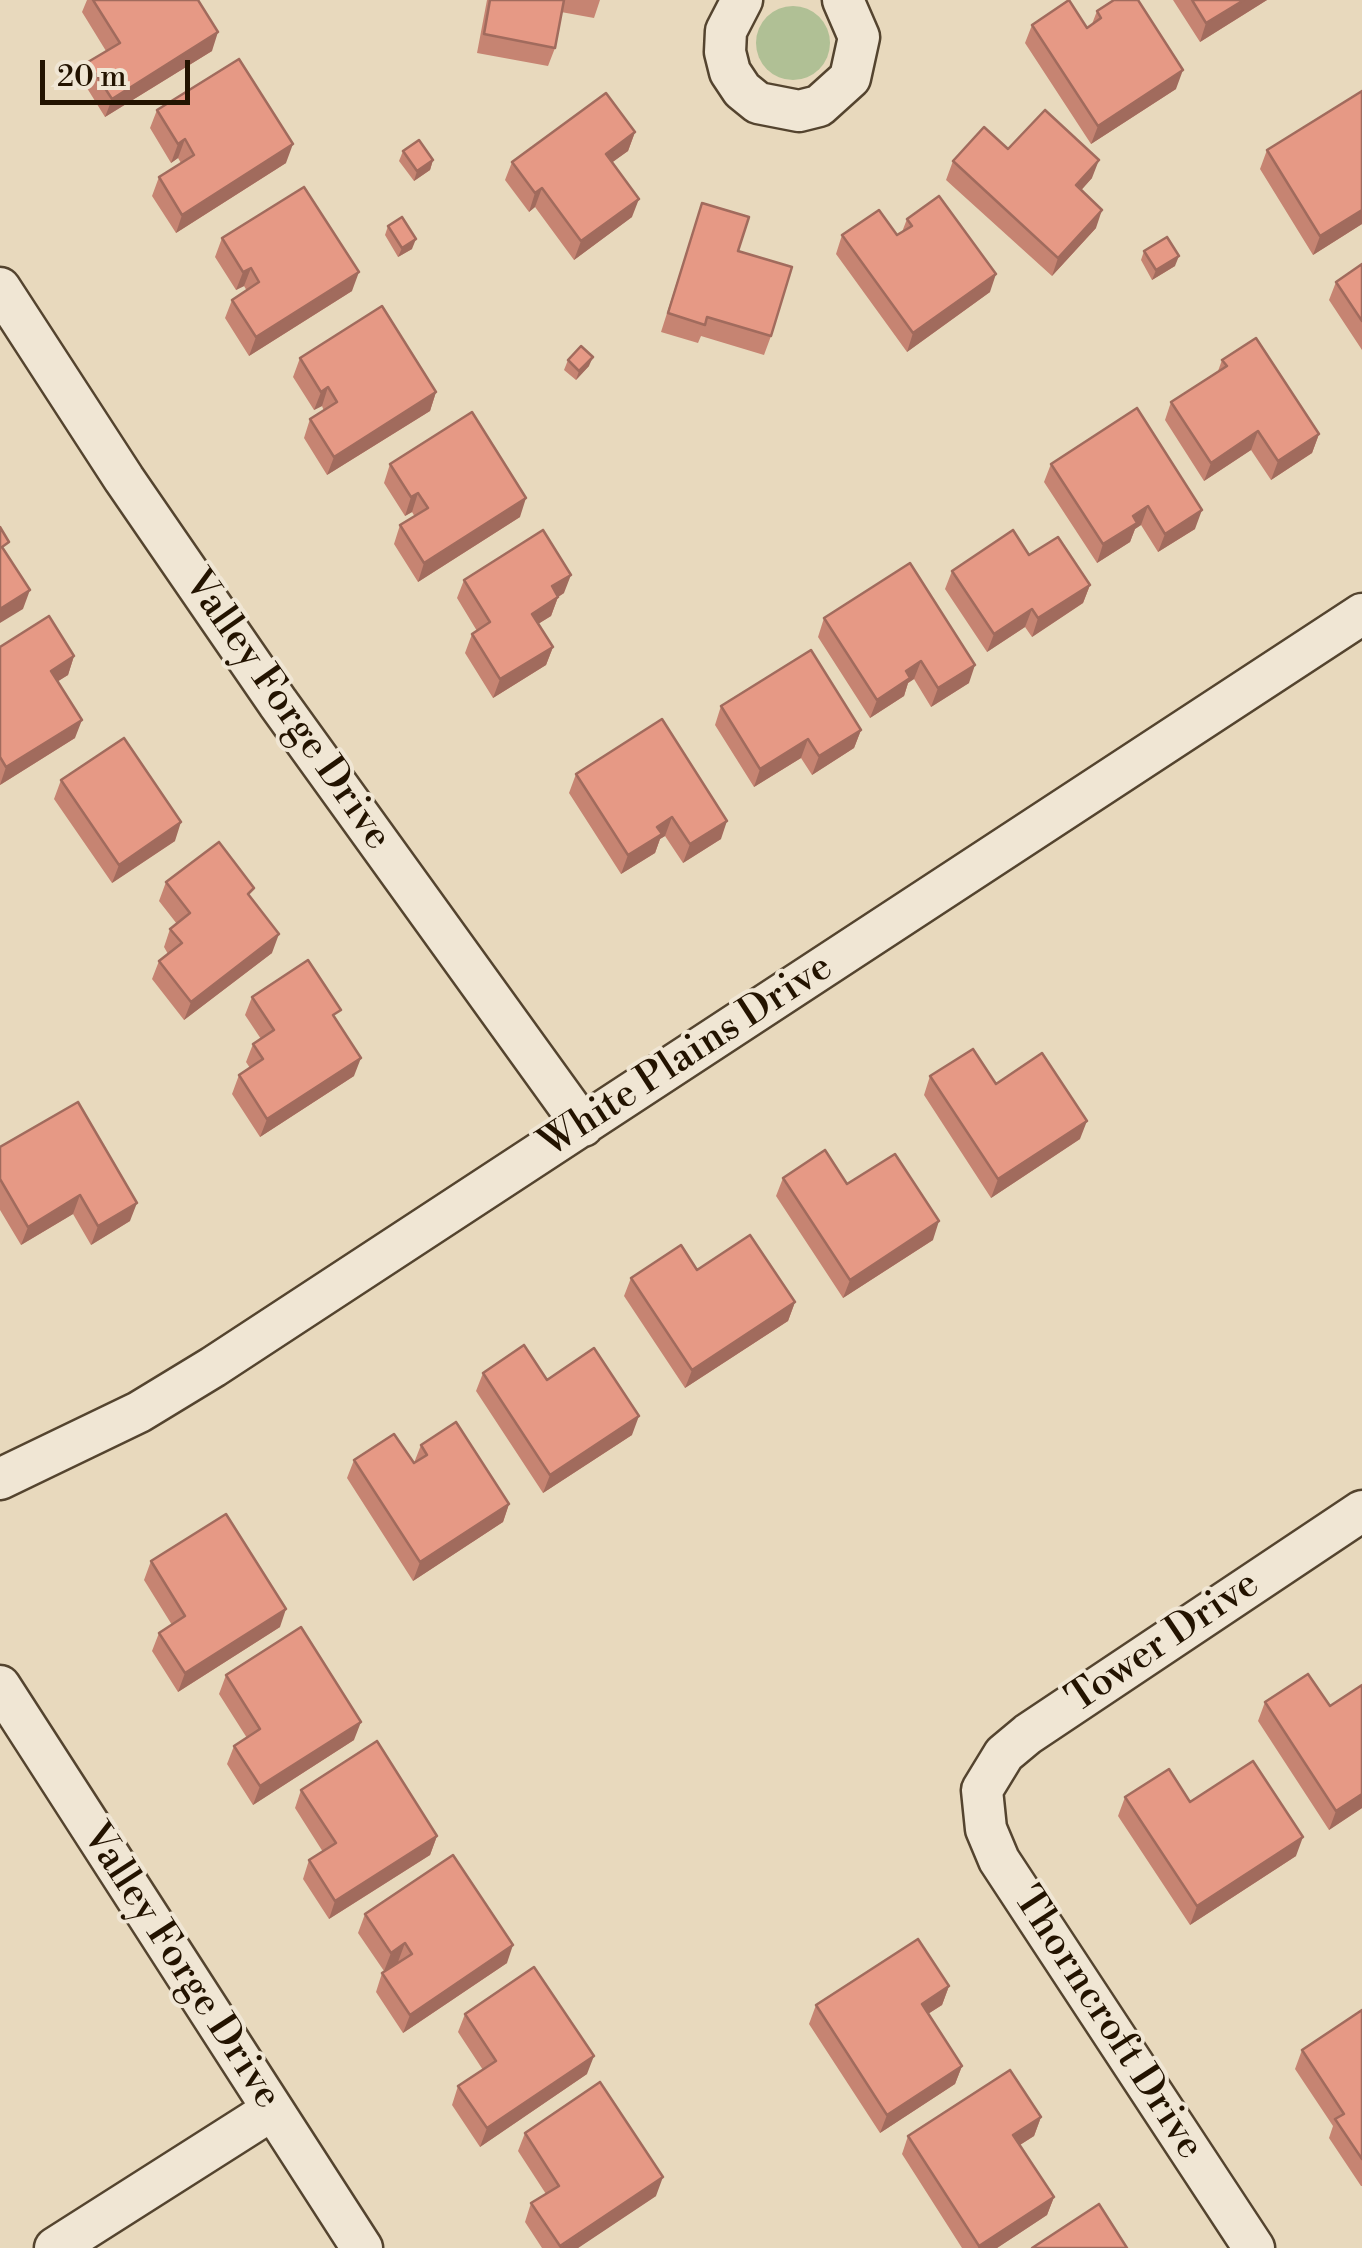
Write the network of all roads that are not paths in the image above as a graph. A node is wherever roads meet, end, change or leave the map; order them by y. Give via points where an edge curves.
1 (742, 0) edge
2 (843, 0) edge
3 (0, 288) edge
4 (1362, 614) edge
5 (583, 1126) junction
6 (0, 1479) edge
7 (1362, 1511) edge
8 (0, 1686) edge
9 (982, 1790) joint
10 (272, 2110) junction
11 (54, 2248) edge
12 (362, 2248) edge
13 (1254, 2248) edge

1 - 2 street via 726,31 730,72 758,103 799,112 819,106 850,78 859,37
3 - 5 street, Valley Forge Drive via 267,687
4 - 5 street, White Plains Drive
5 - 6 street, White Plains Drive via 139,1412
7 - 9 street, Tower Drive via 1028,1734 1004,1754
8 - 10 street, Valley Forge Drive
9 - 13 street, Thorncroft Drive via 986,1829 1000,1860
10 - 11 street
10 - 12 street, Valley Forge Drive

